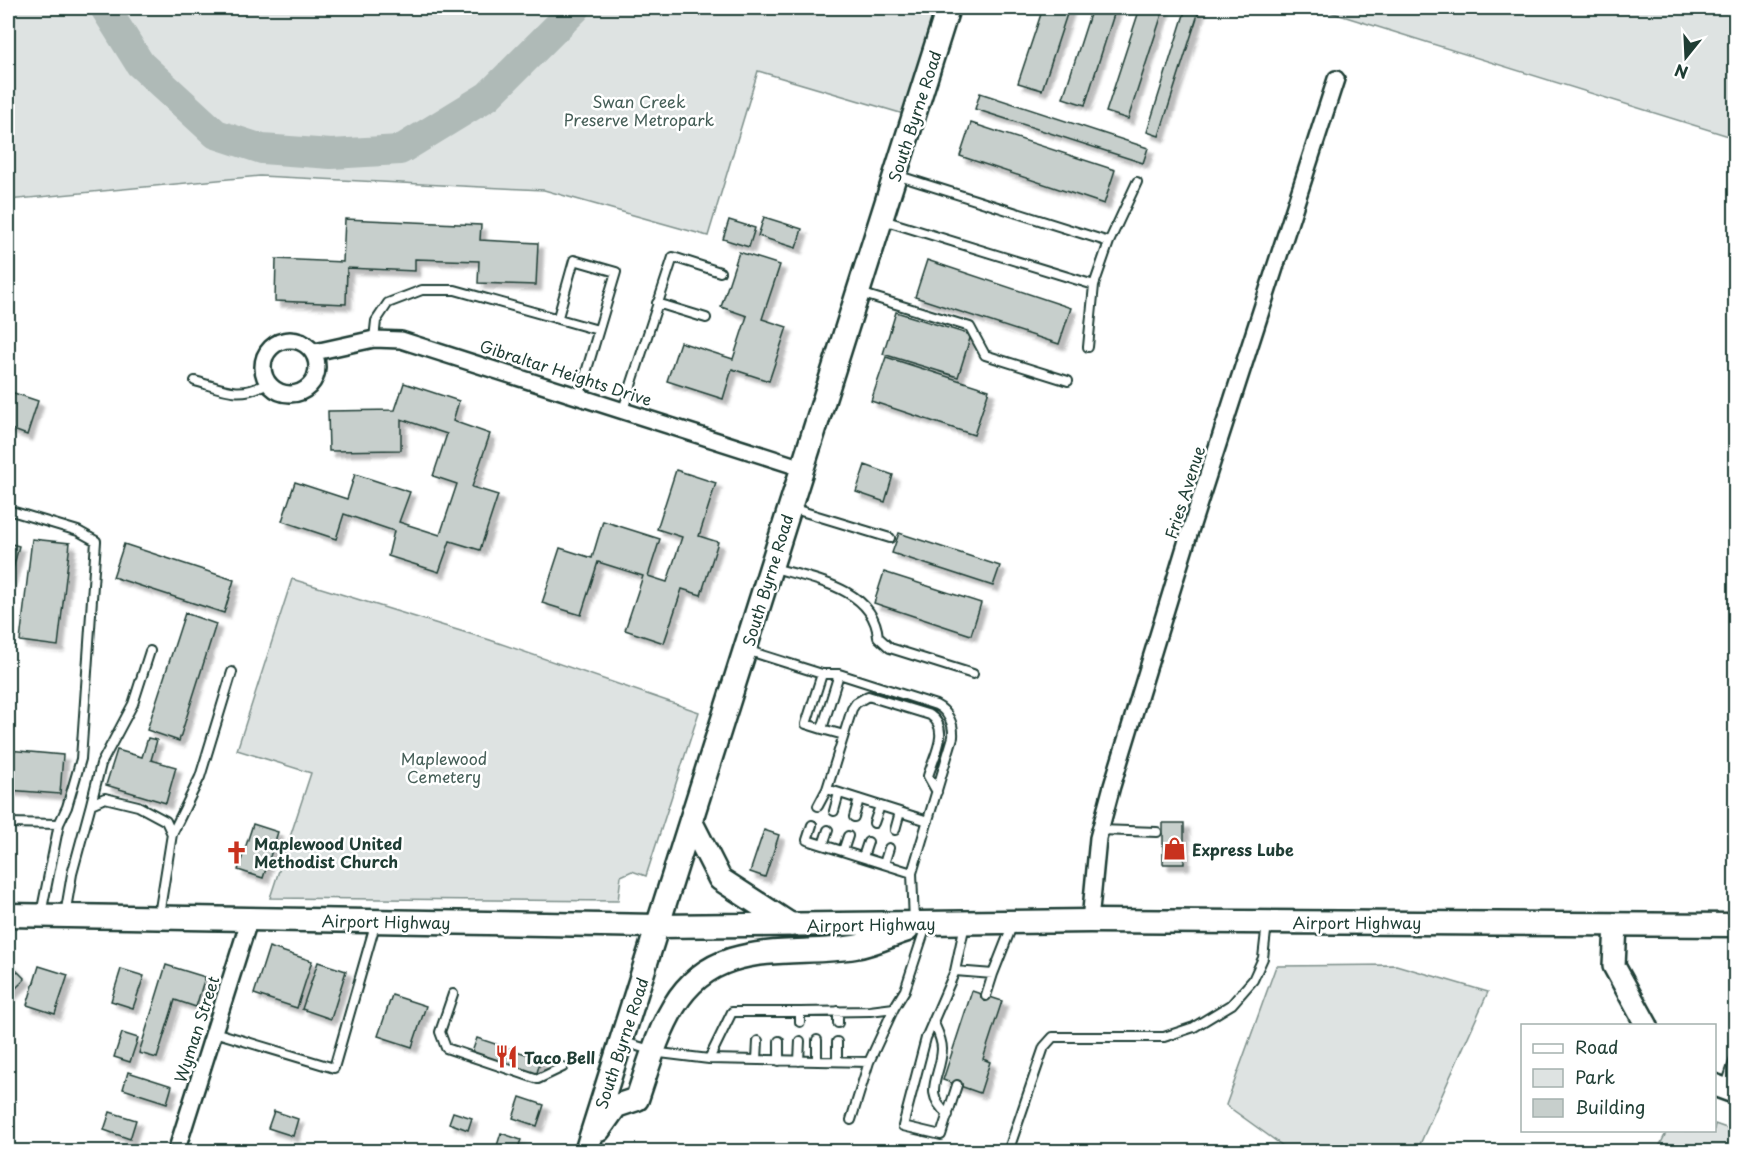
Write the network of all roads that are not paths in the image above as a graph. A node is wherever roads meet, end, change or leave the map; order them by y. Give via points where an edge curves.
1 (948, 8) edge
2 (1336, 79) dead end
3 (896, 175) junction
4 (1137, 182) dead end
5 (881, 219) junction
6 (1109, 242) junction
7 (720, 272) dead end
8 (1094, 285) junction
9 (858, 292) junction
10 (657, 303) junction
11 (558, 317) junction
12 (706, 318) dead end
13 (598, 330) junction
14 (374, 339) junction
15 (1088, 347) dead end
16 (315, 352) junction
17 (195, 381) dead end
18 (1068, 381) dead end
19 (267, 383) junction
20 (579, 396) junction
21 (623, 410) junction
22 (802, 468) junction
23 (790, 508) junction
24 (8, 510) edge
25 (890, 538) dead end
26 (771, 567) junction
27 (745, 650) junction
28 (150, 651) dead end
29 (232, 672) dead end
30 (822, 674) junction
31 (839, 674) junction
32 (973, 674) dead end
33 (822, 729) junction
34 (844, 735) junction
35 (827, 789) junction
36 (937, 792) junction
37 (839, 793) junction
38 (859, 799) junction
39 (90, 804) junction
40 (819, 806) dead end
41 (880, 806) junction
42 (834, 811) dead end
43 (900, 812) junction
44 (854, 817) dead end
45 (928, 821) junction
46 (691, 822) junction
47 (8, 823) edge
48 (874, 823) dead end
49 (59, 824) junction
50 (812, 825) dead end
51 (828, 830) dead end
52 (895, 830) dead end
53 (1100, 830) junction
54 (1158, 832) dead end
55 (172, 834) junction
56 (848, 836) dead end
57 (868, 842) dead end
58 (823, 844) junction
59 (889, 848) dead end
60 (843, 851) junction
61 (863, 857) junction
62 (884, 864) junction
63 (912, 873) junction
64 (8, 915) edge
65 (40, 916) junction
66 (65, 916) junction
67 (158, 917) junction
68 (250, 918) junction
69 (376, 921) junction
70 (1090, 921) junction
71 (1014, 922) junction
72 (1268, 922) junction
73 (920, 923) junction
74 (965, 923) junction
75 (1616, 924) junction
76 (791, 925) junction
77 (1736, 925) edge
78 (658, 926) junction
79 (955, 971) junction
80 (993, 974) junction
81 (453, 994) dead end
82 (986, 996) dead end
83 (894, 1008) junction
84 (838, 1011) junction
85 (759, 1012) junction
86 (779, 1012) junction
87 (800, 1012) junction
88 (816, 1012) junction
89 (933, 1021) junction
90 (758, 1022) dead end
91 (800, 1022) dead end
92 (778, 1023) dead end
93 (816, 1023) dead end
94 (838, 1023) dead end
95 (1646, 1024) edge
96 (214, 1032) junction
97 (817, 1040) dead end
98 (621, 1041) junction
99 (758, 1041) dead end
100 (779, 1041) dead end
101 (800, 1041) dead end
102 (837, 1042) dead end
103 (654, 1051) junction
104 (1736, 1056) edge
105 (709, 1059) junction
106 (757, 1060) junction
107 (779, 1061) junction
108 (799, 1061) junction
109 (818, 1061) junction
110 (837, 1061) junction
111 (869, 1062) junction
112 (563, 1066) dead end
113 (957, 1085) dead end
114 (1725, 1089) edge
115 (948, 1115) junction
116 (851, 1120) dead end
117 (587, 1149) edge
118 (176, 1152) edge
119 (1008, 1152) edge

1 - 3 main road, South Byrne Road
2 - 53 street, Fries Avenue via 1189,534
3 - 5 main road, South Byrne Road
3 - 6 lane
4 - 6 lane
5 - 8 lane
5 - 9 main road, South Byrne Road
6 - 8 lane
7 - 10 lane via 673,257
8 - 15 lane
9 - 18 lane via 970,327 985,355
9 - 22 main road, South Byrne Road
10 - 12 lane
10 - 21 lane
11 - 13 lane
11 - 13 lane via 574,260 616,272
11 - 14 lane via 455,290 422,290 388,303 376,321
13 - 20 lane
14 - 16 street, Gibraltar Heights Drive
14 - 20 street, Gibraltar Heights Drive via 427,346
16 - 19 street via 318,371 308,388 288,394
16 - 19 street via 295,339 275,344 263,361
17 - 19 lane via 239,393
20 - 21 street, Gibraltar Heights Drive
21 - 22 street, Gibraltar Heights Drive
22 - 23 main road, South Byrne Road
23 - 25 lane
23 - 26 main road, South Byrne Road
24 - 49 lane via 78,531 96,541 81,759
26 - 27 main road, South Byrne Road
26 - 32 lane via 851,593 875,619 878,637 890,648
27 - 30 lane
27 - 46 main road, South Byrne Road
28 - 39 lane via 133,704 101,764
29 - 55 lane via 200,777
30 - 31 lane
30 - 33 lane via 806,724
31 - 33 lane
31 - 36 lane via 944,709 954,728
33 - 34 lane
34 - 35 lane
34 - 36 lane via 852,709 868,696 930,715 941,726 928,776
35 - 37 lane
35 - 40 lane
36 - 45 lane
37 - 38 lane
37 - 42 lane
38 - 41 lane
38 - 44 lane
39 - 55 lane via 105,798 138,806 166,821
39 - 66 lane
41 - 43 lane
41 - 48 lane
43 - 45 lane
43 - 52 lane
45 - 63 lane
46 - 76 main road via 720,879
46 - 78 main road, South Byrne Road
47 - 49 lane
49 - 65 lane
50 - 58 lane via 807,840
51 - 58 lane
53 - 54 lane
53 - 70 street, Fries Avenue
55 - 67 lane
56 - 60 lane
57 - 61 lane
58 - 60 lane
59 - 62 lane
60 - 61 lane
61 - 62 lane
62 - 63 lane
63 - 73 lane
64 - 65 main road, Airport Highway
65 - 66 main road, Airport Highway
66 - 67 main road, Airport Highway
67 - 68 main road, Airport Highway
68 - 69 main road, Airport Highway
68 - 96 street, Wyman Street
69 - 78 main road, Airport Highway
69 - 96 lane via 334,1068
70 - 71 main road, Airport Highway
70 - 72 main road, Airport Highway
71 - 74 main road, Airport Highway
71 - 80 lane
72 - 75 main road, Airport Highway
72 - 119 lane via 1263,958 1253,980 1232,1004 1194,1027 1164,1037 1053,1037 1044,1047
73 - 74 main road, Airport Highway
73 - 76 main road, Airport Highway
73 - 83 lane via 905,990
73 - 103 main road via 857,947 748,953 715,964 694,980 675,1003
74 - 79 lane
75 - 77 main road, Airport Highway
75 - 95 street via 1614,966
76 - 78 main road, Airport Highway
78 - 98 main road, South Byrne Road
79 - 80 lane
79 - 89 lane
80 - 82 lane
81 - 112 lane via 440,1032 446,1048 538,1079
83 - 84 lane
83 - 111 lane
84 - 88 lane
84 - 94 lane
85 - 86 lane
85 - 90 lane
85 - 105 lane via 732,1012
86 - 87 lane
86 - 92 lane
87 - 88 lane
87 - 91 lane
88 - 93 lane
89 - 115 lane via 942,1049 933,1096 935,1104
89 - 115 lane via 903,1126 942,1135
96 - 118 street, Wyman Street
97 - 109 lane
98 - 103 lane
98 - 117 main road, South Byrne Road
99 - 106 lane
100 - 107 lane
101 - 108 lane
102 - 110 lane
103 - 105 lane
103 - 117 main road via 637,1099 616,1106
104 - 114 lane
105 - 106 lane
106 - 107 lane
107 - 108 lane
108 - 109 lane
109 - 110 lane
110 - 111 lane
111 - 116 lane
113 - 115 lane

